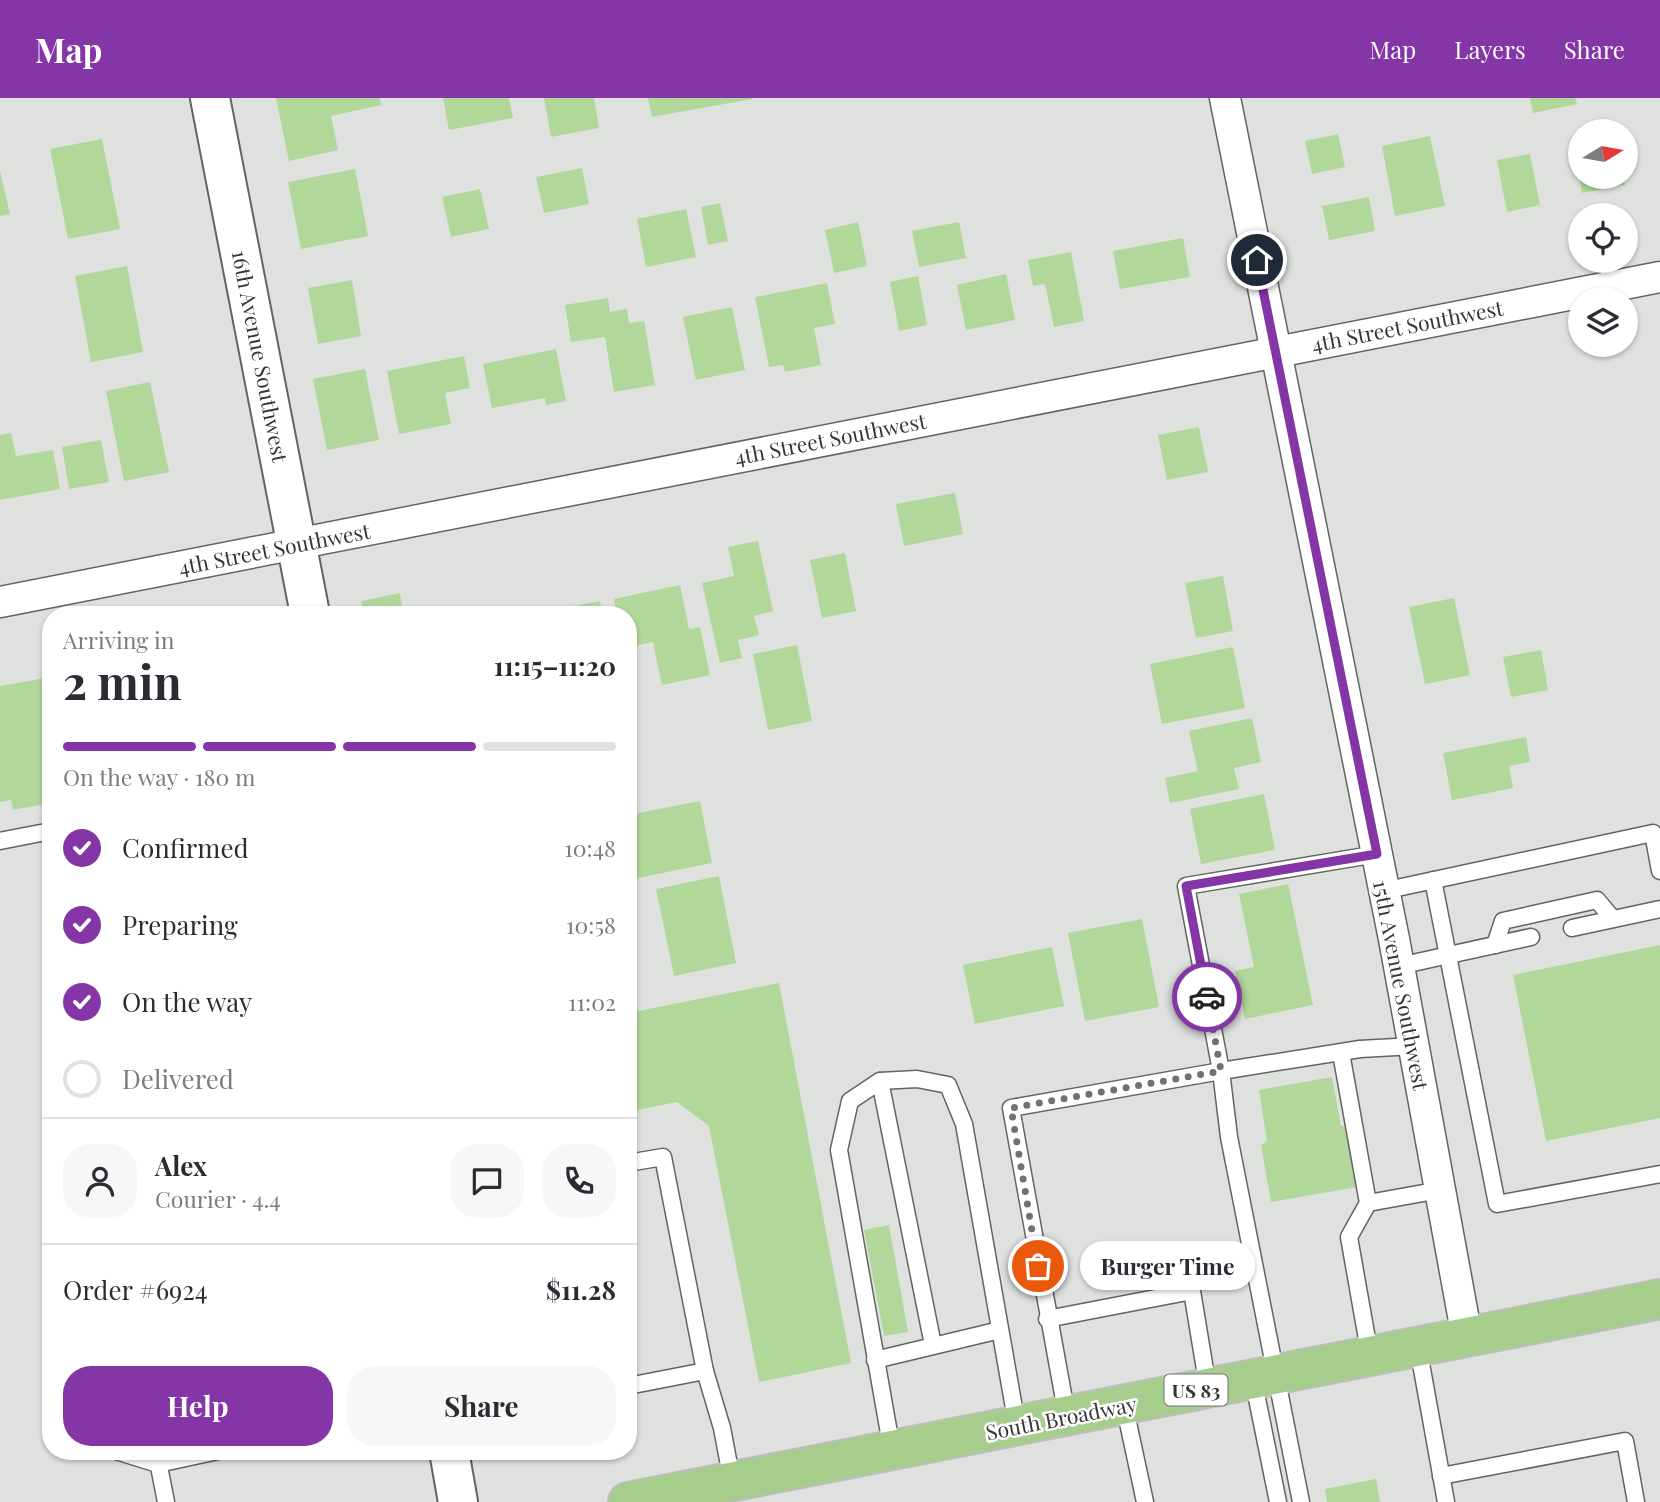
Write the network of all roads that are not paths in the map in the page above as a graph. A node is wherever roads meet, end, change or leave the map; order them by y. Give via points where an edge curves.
1 (210, 98) edge
2 (1225, 98) edge
3 (1660, 277) edge
4 (1275, 350) junction
5 (298, 544) junction
6 (0, 601) edge
7 (309, 606) edge
8 (42, 833) edge
9 (0, 841) edge
10 (1377, 854) junction
11 (1660, 871) edge
12 (1433, 880) junction
13 (1383, 891) junction
14 (1660, 909) edge
15 (1613, 919) junction
16 (1572, 928) dead end
17 (1531, 937) dead end
18 (1494, 945) junction
19 (1447, 955) junction
20 (1399, 966) junction
21 (1414, 1046) junction
22 (1341, 1053) junction
23 (1221, 1071) junction
24 (880, 1081) junction
25 (637, 1161) edge
26 (1660, 1174) edge
27 (1440, 1191) junction
28 (1368, 1203) junction
29 (1660, 1299) edge
30 (1047, 1319) junction
31 (1000, 1330) junction
32 (1467, 1337) junction
33 (933, 1345) junction
34 (1418, 1347) junction
35 (1370, 1356) junction
36 (875, 1360) junction
37 (705, 1371) junction
38 (1264, 1377) junction
39 (637, 1384) edge
40 (1208, 1388) junction
41 (1124, 1404) junction
42 (1067, 1416) junction
43 (1017, 1425) junction
44 (892, 1450) junction
45 (158, 1460) edge
46 (451, 1460) edge
47 (1441, 1476) junction
48 (732, 1481) junction
49 (166, 1502) edge
50 (458, 1502) edge
51 (628, 1502) edge
52 (1145, 1502) edge
53 (1278, 1502) edge
54 (1301, 1502) edge
55 (1446, 1502) edge
56 (1636, 1502) edge

1 - 5 street, 16th Avenue Southwest
2 - 4 street, 15th Avenue Southwest
3 - 4 street, 4th Street Southwest
4 - 5 street, 4th Street Southwest
4 - 10 street, 15th Avenue Southwest
5 - 6 street, 4th Street Southwest
5 - 7 street, 16th Avenue Southwest
8 - 9 lane
10 - 13 street, 15th Avenue Southwest
10 - 23 lane via 1186,886
11 - 12 lane via 1653,833
12 - 13 lane
12 - 19 lane
13 - 20 street, 15th Avenue Southwest
14 - 15 lane
15 - 16 lane
15 - 18 lane via 1597,900 1503,921
17 - 18 lane
18 - 19 lane
19 - 20 lane
19 - 26 lane via 1497,1204
20 - 21 street, 15th Avenue Southwest
21 - 22 lane
21 - 27 street, 15th Avenue Southwest
22 - 23 lane
22 - 28 lane
23 - 30 lane via 1011,1108
23 - 38 lane
24 - 31 lane via 917,1079 948,1085 964,1124
24 - 33 lane
24 - 36 lane via 850,1101 839,1150
25 - 37 lane via 663,1157
27 - 28 lane
27 - 32 street, 15th Avenue Southwest
28 - 35 lane via 1349,1237
29 - 32 main road, South Broadway / US 83
30 - 40 lane via 1192,1292
30 - 42 lane
31 - 33 lane
31 - 43 lane
32 - 34 main road, South Broadway / US 83
33 - 36 lane
34 - 35 main road, South Broadway / US 83
34 - 47 lane
35 - 38 main road, South Broadway / US 83
36 - 44 lane
37 - 39 lane
37 - 48 lane
38 - 40 main road, South Broadway / US 83
38 - 53 lane
38 - 54 lane
40 - 41 main road, South Broadway / US 83
41 - 42 main road, South Broadway / US 83
41 - 52 lane
42 - 43 main road, South Broadway / US 83
43 - 44 main road, South Broadway / US 83
44 - 48 main road, South Broadway / US 83
45 - 49 lane
46 - 50 street
47 - 55 lane
47 - 56 lane via 1625,1441
48 - 51 main road, South Broadway / US 83

